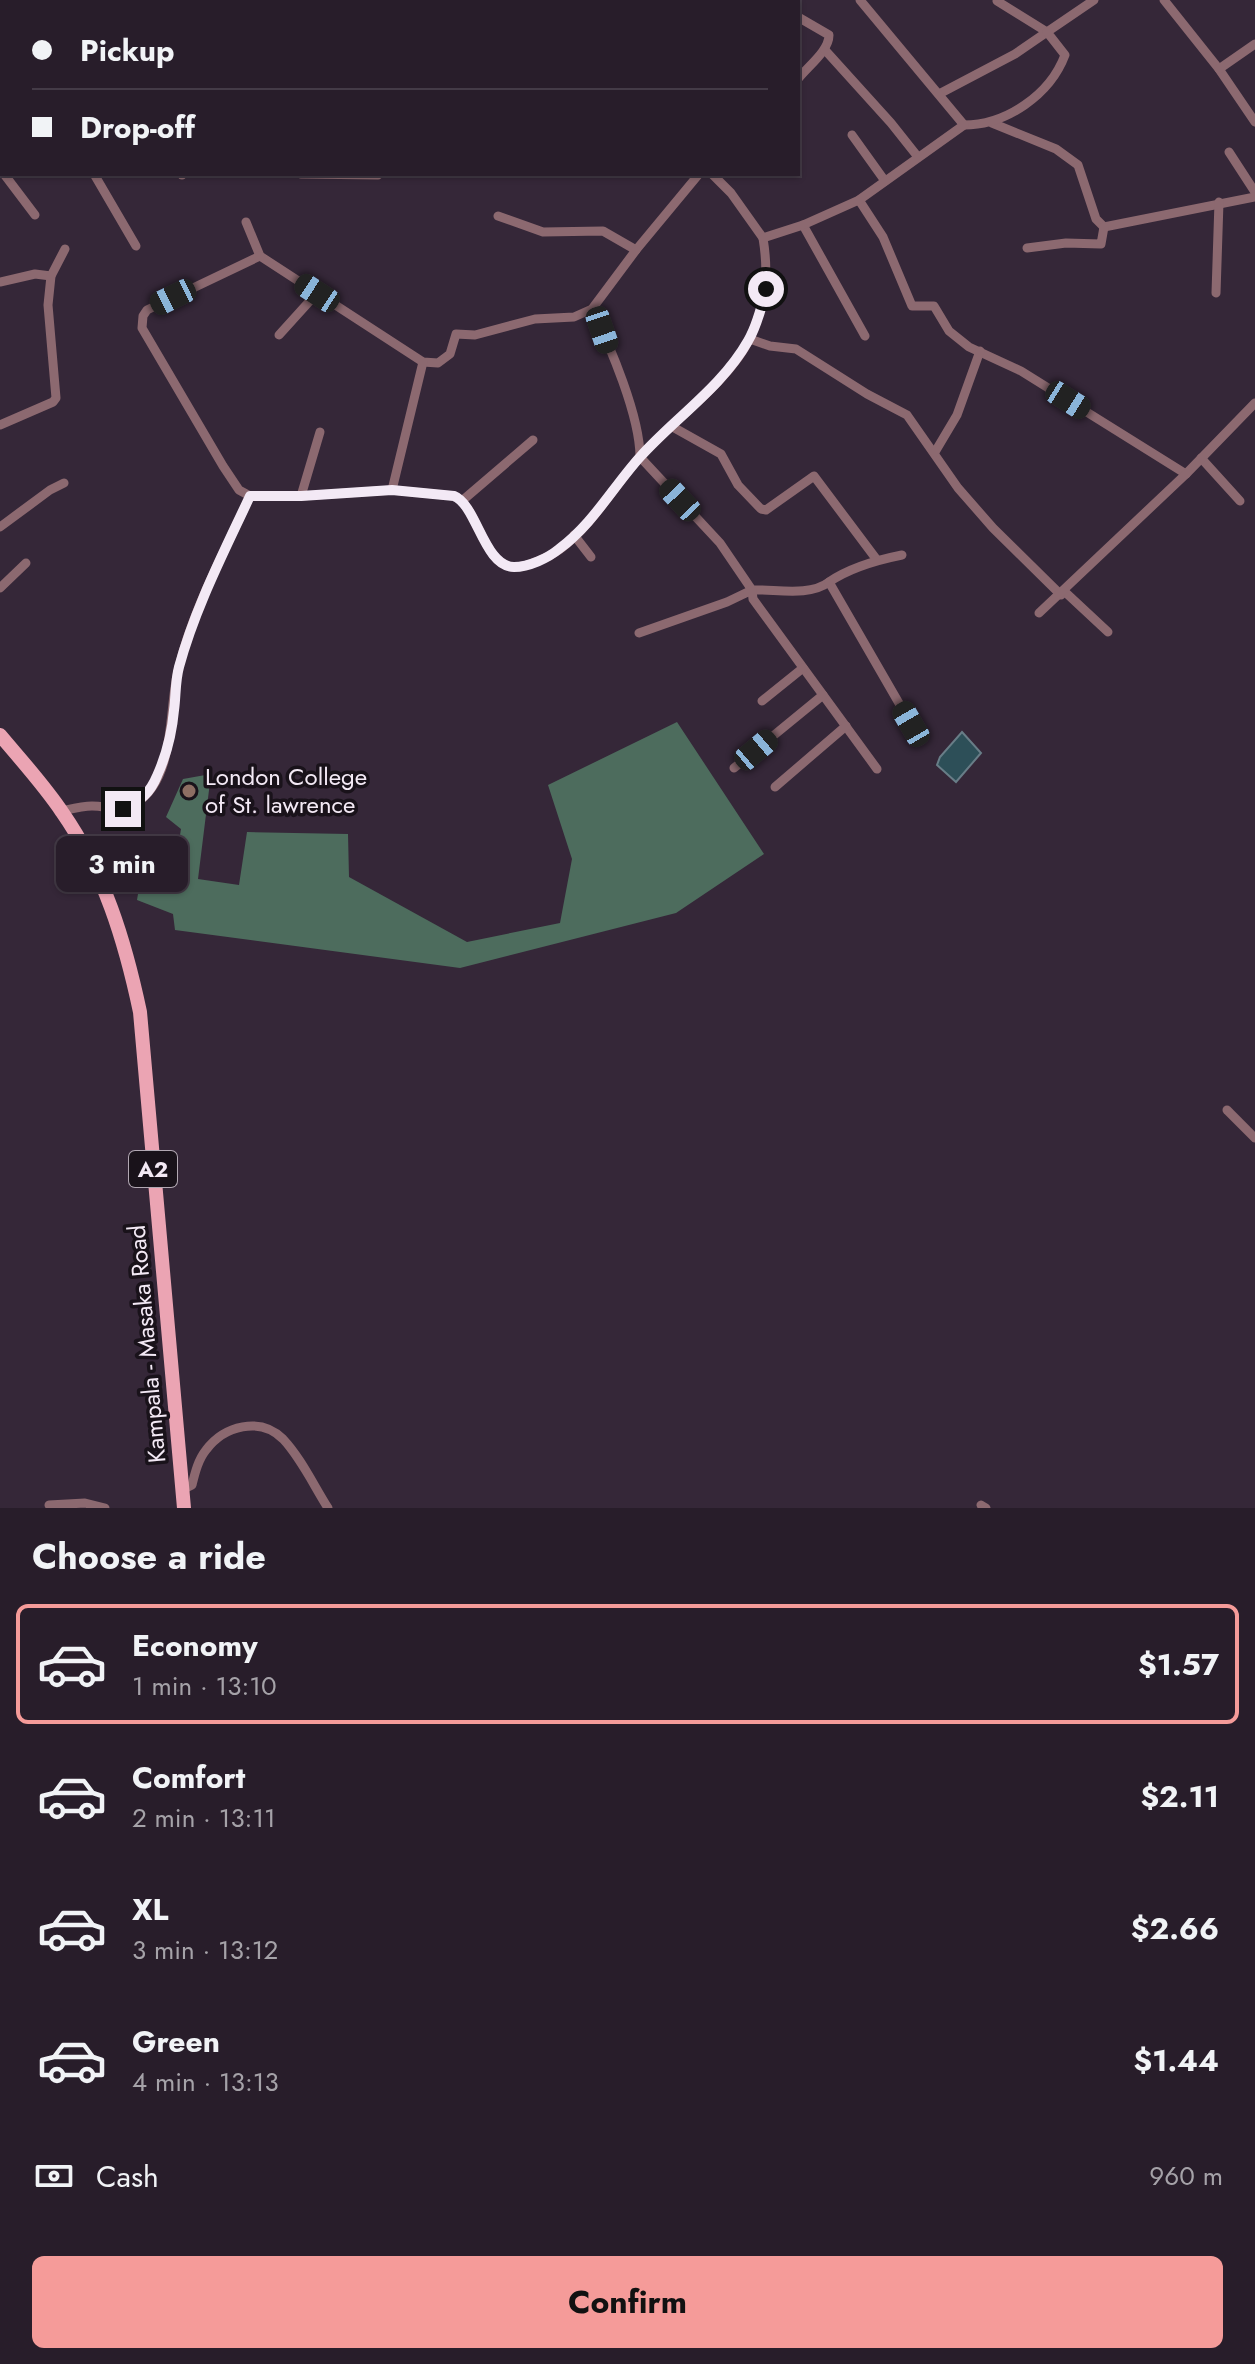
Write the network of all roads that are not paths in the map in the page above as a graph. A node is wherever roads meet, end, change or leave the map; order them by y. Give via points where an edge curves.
1 (1094, 0) edge
2 (1164, 0) edge
3 (997, 1) edge
4 (866, 2) edge
5 (800, 18) edge
6 (1047, 32) junction
7 (1255, 44) edge
8 (825, 50) junction
9 (1219, 69) junction
10 (800, 77) edge
11 (939, 94) junction
12 (1255, 122) edge
13 (992, 123) junction
14 (964, 125) junction
15 (852, 135) dead end
16 (1229, 152) dead end
17 (918, 157) junction
18 (6, 176) edge
19 (95, 176) edge
20 (697, 176) edge
21 (714, 176) edge
22 (885, 181) junction
23 (1255, 194) edge
24 (859, 200) junction
25 (1219, 202) junction
26 (35, 215) dead end
27 (498, 216) dead end
28 (246, 222) dead end
29 (803, 225) junction
30 (1104, 227) junction
31 (763, 238) junction
32 (136, 246) dead end
33 (1027, 248) dead end
34 (65, 249) dead end
35 (636, 250) junction
36 (260, 256) junction
37 (51, 276) junction
38 (0, 282) edge
39 (317, 293) junction
40 (1216, 293) dead end
41 (592, 309) junction
42 (279, 335) dead end
43 (865, 336) dead end
44 (750, 339) junction
45 (980, 351) junction
46 (423, 362) junction
47 (1255, 403) edge
48 (0, 425) edge
49 (671, 426) junction
50 (320, 432) dead end
51 (533, 440) dead end
52 (935, 452) junction
53 (640, 457) junction
54 (1201, 458) junction
55 (1186, 474) junction
56 (64, 483) dead end
57 (392, 490) junction
58 (250, 496) junction
59 (301, 496) junction
60 (463, 500) junction
61 (1240, 501) dead end
62 (0, 527) edge
63 (574, 535) junction
64 (902, 555) dead end
65 (591, 557) dead end
66 (877, 560) junction
67 (26, 563) dead end
68 (829, 582) junction
69 (0, 588) edge
70 (752, 590) junction
71 (1062, 593) junction
72 (1039, 613) dead end
73 (1108, 632) dead end
74 (639, 633) dead end
75 (803, 668) junction
76 (823, 695) junction
77 (762, 701) dead end
78 (911, 724) dead end
79 (846, 726) junction
80 (0, 735) edge
81 (734, 768) dead end
82 (877, 769) dead end
83 (775, 787) dead end
84 (62, 811) junction
85 (1227, 1110) dead end
86 (1255, 1138) edge
87 (182, 1490) junction
88 (49, 1505) dead end
89 (105, 1508) edge
90 (184, 1508) edge
91 (328, 1508) edge

1 - 6 street
2 - 9 street
3 - 6 street
4 - 11 street
5 - 8 street via 829,35
6 - 11 street
6 - 13 street via 1065,55 1062,63 1039,93
7 - 9 street
8 - 10 street
8 - 17 street
9 - 12 street
11 - 14 street
13 - 14 street
13 - 30 street via 1056,149 1078,165 1096,219
14 - 17 street
15 - 22 street
16 - 23 street
17 - 22 street
18 - 26 street
19 - 32 street
20 - 35 street
21 - 31 street
22 - 24 street
23 - 25 street
24 - 29 street
24 - 45 street via 883,237 912,306 934,306 949,331
25 - 30 street
25 - 40 street
27 - 35 street via 543,232 603,231
28 - 36 street
29 - 31 street
29 - 43 street
30 - 33 street via 1101,244
31 - 44 street via 766,289
34 - 37 street
35 - 41 street
36 - 39 street
36 - 58 street via 147,310 142,328 223,466 239,490
37 - 38 street
37 - 48 street via 48,305 56,398
39 - 42 street
39 - 46 street
41 - 46 street via 574,317 456,334 443,361
41 - 53 street via 623,388
44 - 49 street
44 - 52 street via 796,349 907,415
45 - 52 street via 957,415
45 - 55 street
46 - 57 street
47 - 54 street
49 - 53 street
49 - 66 street via 721,454 738,485 761,509 814,476
50 - 59 street
51 - 60 street
52 - 71 street via 993,528
53 - 63 street
53 - 70 street via 720,543
54 - 55 street
54 - 61 street
55 - 71 street
56 - 62 street
57 - 59 street
57 - 60 street
58 - 59 street
58 - 84 street via 184,650 167,749 148,794 123,809 91,806
60 - 63 street via 482,538 509,567 542,559
63 - 65 street
64 - 66 street
66 - 68 street
67 - 69 street
68 - 70 street via 822,588 795,591
68 - 78 street
70 - 74 street
70 - 75 street via 753,599
71 - 72 street
71 - 73 street
75 - 76 street
75 - 77 street
76 - 79 street
76 - 81 street
79 - 82 street
79 - 83 street
80 - 84 main road, Kampala - Masaka Road / A2
84 - 87 main road, Kampala - Masaka Road / A2 via 91,858 123,937 140,1012
85 - 86 street
87 - 90 main road, Kampala - Masaka Road / A2
87 - 91 street via 192,1485 207,1448 235,1428 258,1426 287,1444
88 - 89 street

